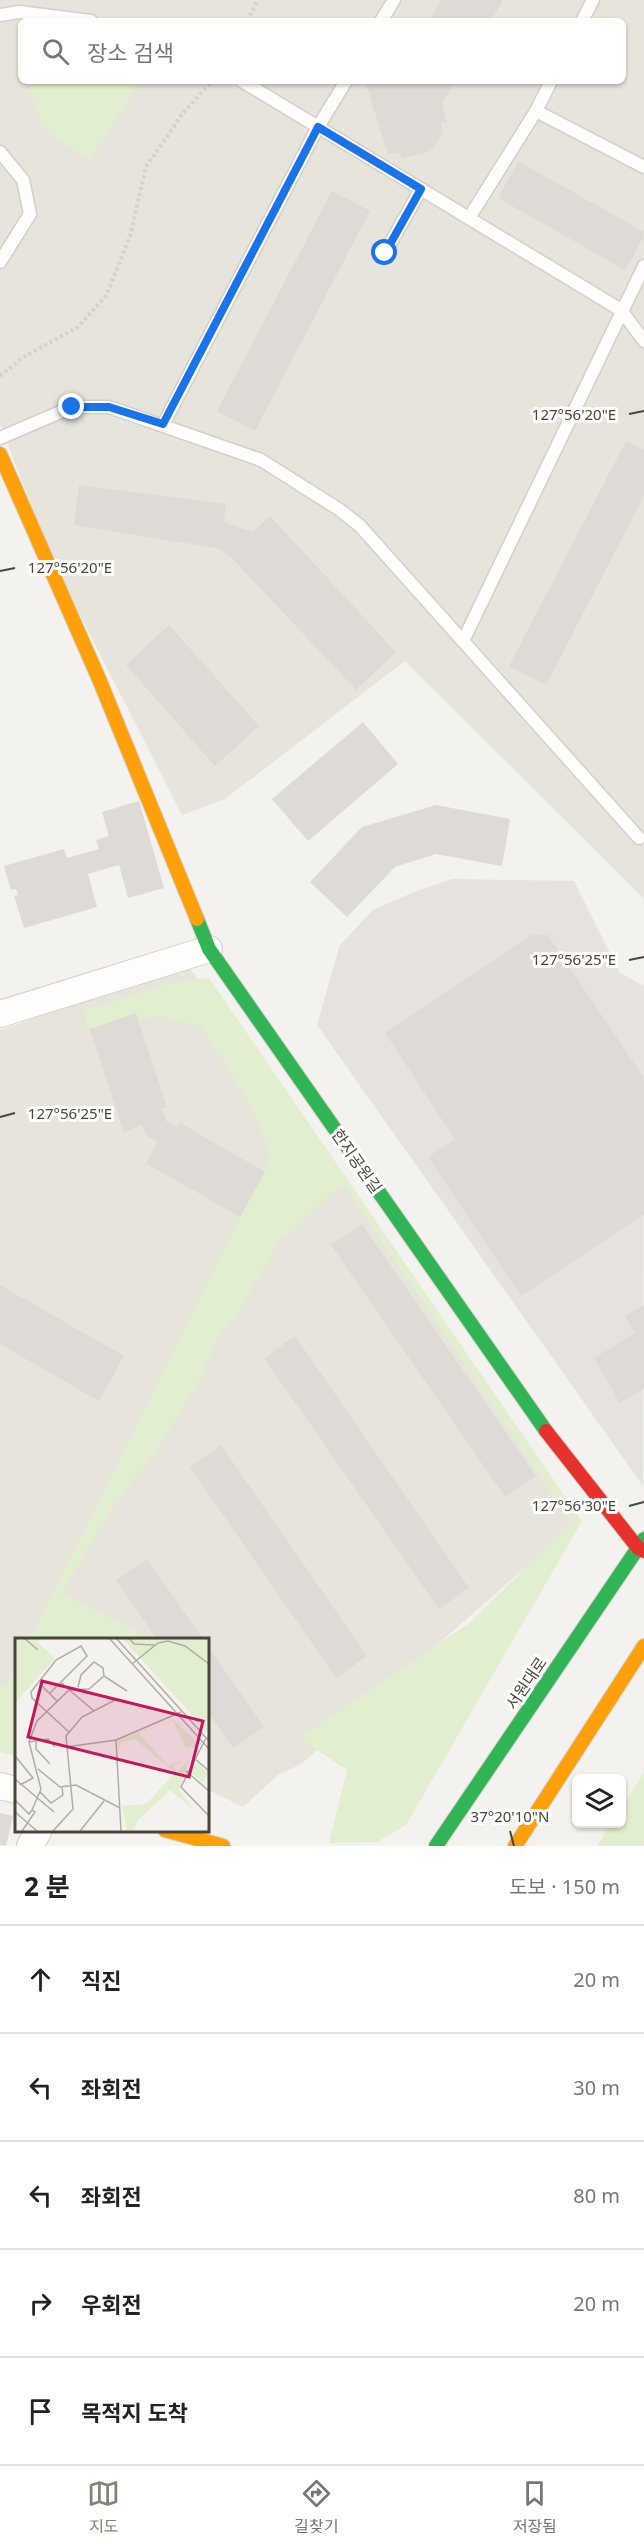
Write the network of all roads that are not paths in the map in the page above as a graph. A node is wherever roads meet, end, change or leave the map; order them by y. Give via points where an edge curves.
1 (394, 0) edge
2 (593, 0) edge
3 (0, 15) edge
4 (67, 18) edge
5 (383, 18) edge
6 (584, 18) edge
7 (247, 84) edge
8 (344, 84) edge
9 (550, 84) edge
10 (536, 111) junction
11 (318, 127) junction
12 (0, 152) edge
13 (644, 167) edge
14 (421, 189) junction
15 (469, 218) junction
16 (385, 253) dead end
17 (0, 262) edge
18 (644, 266) edge
19 (621, 310) junction
20 (644, 341) edge
21 (163, 424) junction
22 (0, 438) edge
23 (0, 454) edge
24 (463, 641) junction
25 (639, 838) dead end
26 (209, 949) junction
27 (0, 1014) edge
28 (642, 1546) edge
29 (644, 1646) edge
30 (0, 1786) edge
31 (15, 1790) edge
32 (38, 1831) edge
33 (169, 1831) edge
34 (30, 1846) edge
35 (223, 1846) edge
36 (436, 1846) edge
37 (515, 1846) edge

1 - 5 lane
2 - 6 lane
3 - 4 lane via 19,12
7 - 11 lane
8 - 11 lane
9 - 10 lane
10 - 13 lane
10 - 15 lane
11 - 14 lane
11 - 21 lane
12 - 17 lane via 23,180 30,214
14 - 15 lane
14 - 16 lane
15 - 19 lane
18 - 19 lane
19 - 20 lane
19 - 24 lane
21 - 22 lane via 109,407 72,407
21 - 24 lane via 261,460 340,510 360,526
23 - 26 street, 한지공원길 via 99,679
24 - 25 lane
26 - 27 street
26 - 28 street, 한지공원길 via 539,1423
28 - 36 street, 서원대로
29 - 37 street
30 - 31 street
32 - 34 street
33 - 35 street

